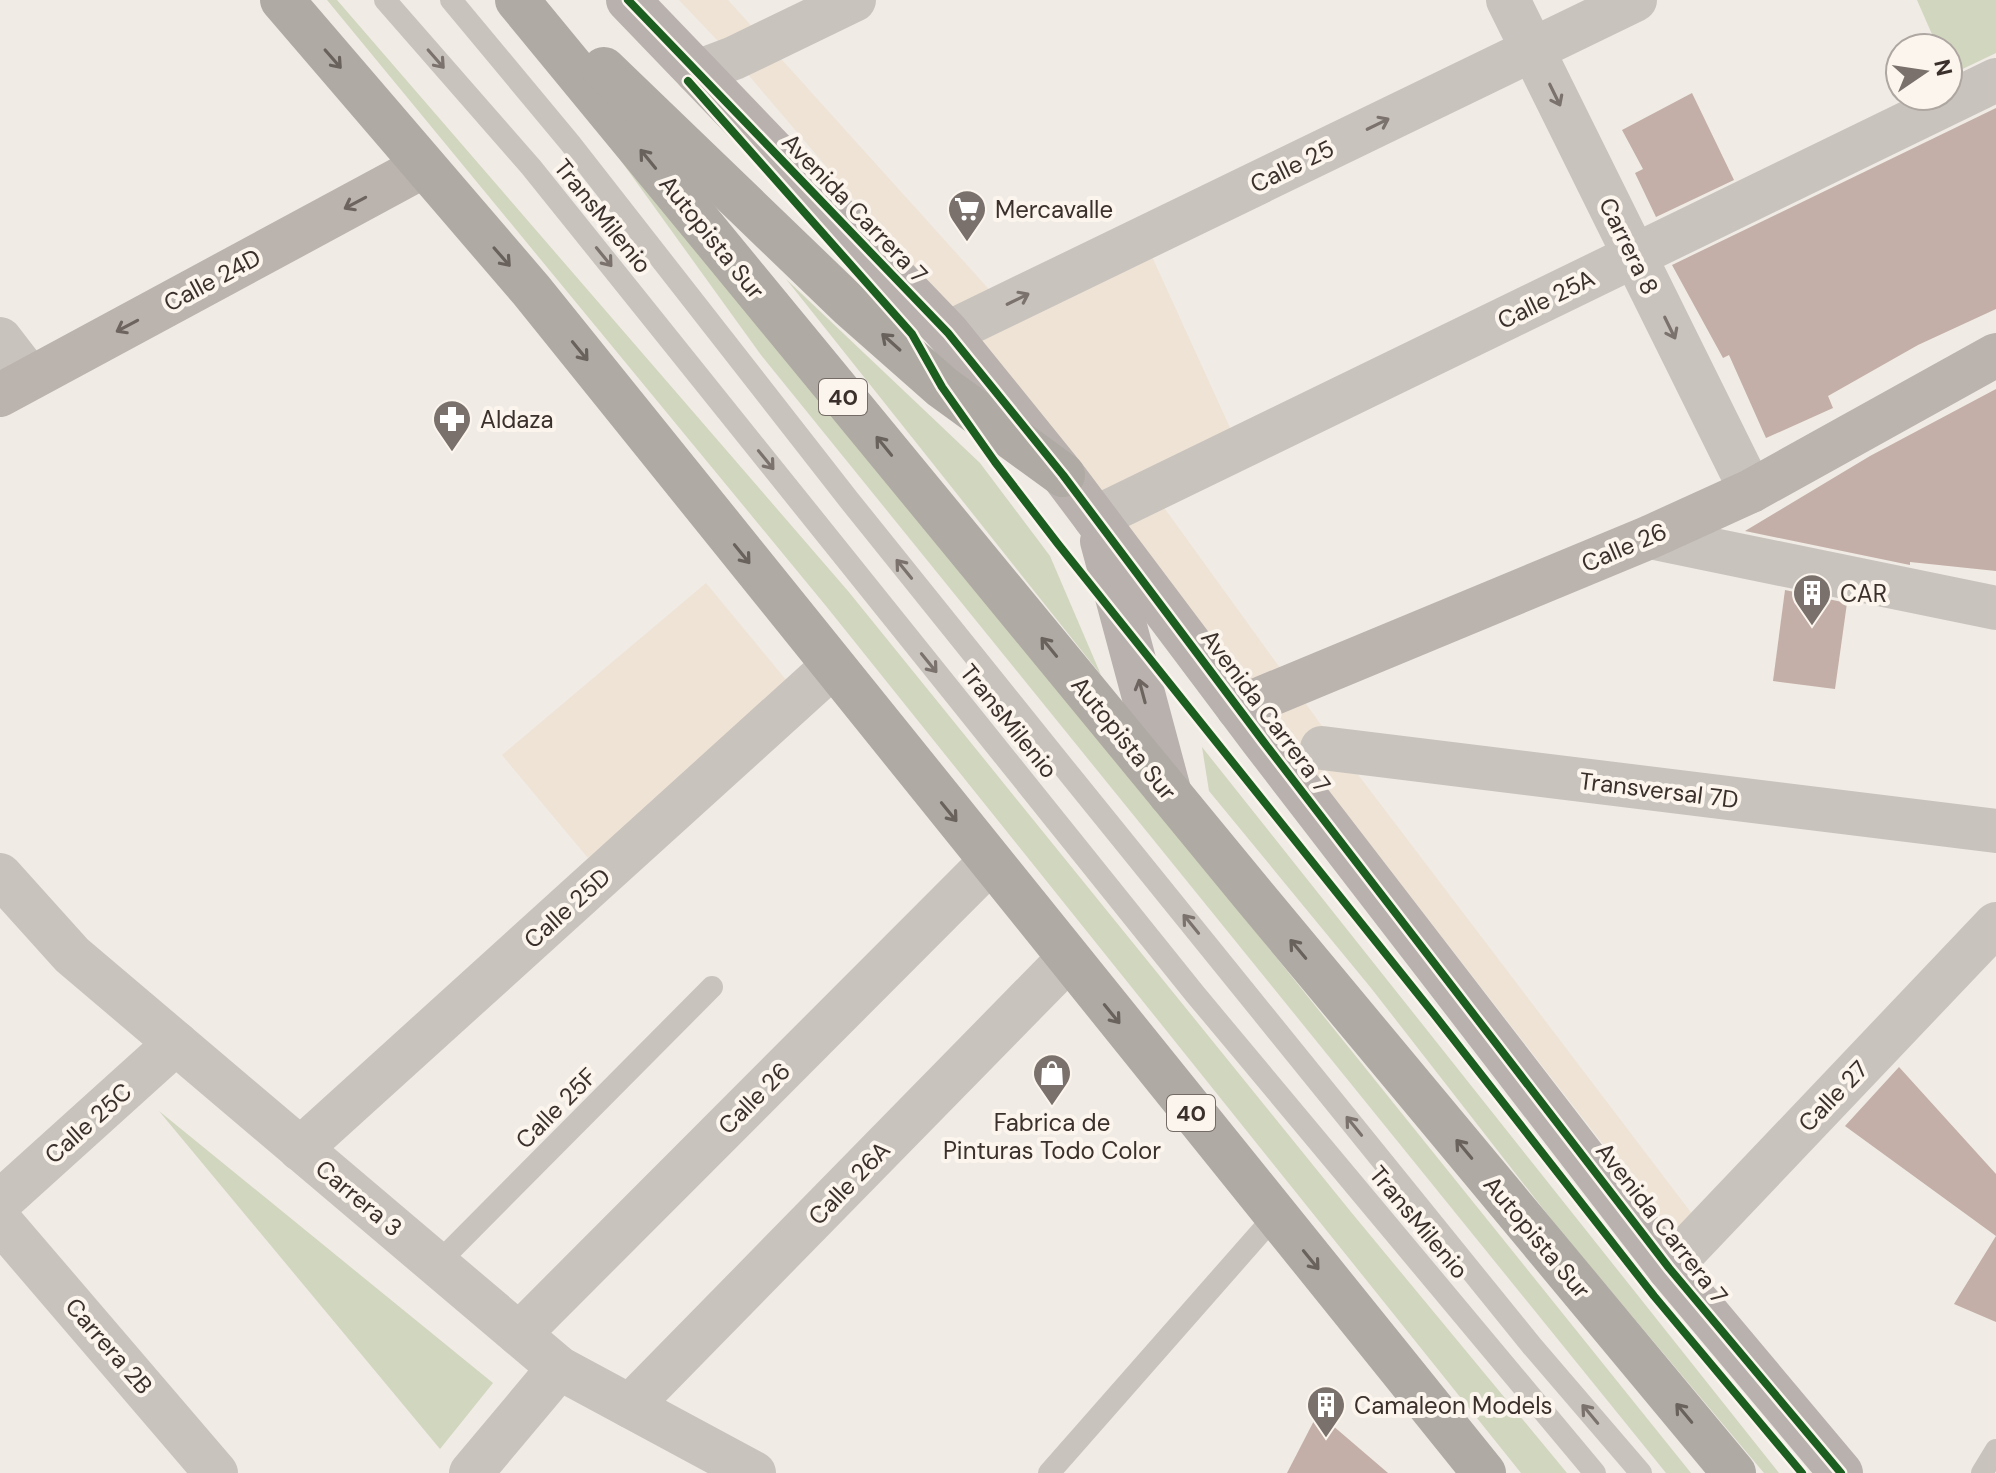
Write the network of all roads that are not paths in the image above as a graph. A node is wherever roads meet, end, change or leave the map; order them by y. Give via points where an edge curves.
1 (282, 0) edge
2 (385, 0) edge
3 (451, 0) edge
4 (517, 0) edge
5 (532, 0) edge
6 (628, 0) edge
7 (854, 0) edge
8 (1508, 0) edge
9 (1635, 0) edge
10 (1532, 50) junction
11 (697, 72) junction
12 (1996, 80) edge
13 (424, 166) junction
14 (1634, 256) junction
15 (948, 333) junction
16 (0, 339) edge
17 (1996, 355) edge
18 (15, 387) edge
19 (1063, 475) junction
20 (1751, 491) junction
21 (1095, 518) junction
22 (1650, 537) junction
23 (1996, 608) edge
24 (833, 666) junction
25 (1238, 708) junction
26 (1322, 748) dead end
27 (1170, 794) junction
28 (1996, 831) edge
29 (990, 862) junction
30 (0, 876) edge
31 (1996, 924) edge
32 (1068, 959) junction
33 (712, 987) dead end
34 (176, 1043) junction
35 (300, 1149) junction
36 (0, 1202) edge
37 (1275, 1216) junction
38 (0, 1221) edge
39 (437, 1264) junction
40 (1669, 1268) junction
41 (519, 1334) junction
42 (559, 1368) junction
43 (630, 1406) junction
44 (1996, 1450) edge
45 (473, 1472) edge
46 (216, 1473) edge
47 (754, 1473) edge
48 (1049, 1473) edge
49 (1484, 1473) edge
50 (1595, 1473) edge
51 (1641, 1473) edge
52 (1734, 1473) edge
53 (1841, 1473) edge
54 (1982, 1473) edge

1 -> 13 highway, 40
2 -> 50 lane, TransMilenio via 531,167 1195,994
51 -> 3 lane, TransMilenio via 1080,787
27 -> 4 highway, Autopista Sur / 40
19 -> 5 highway via 942,387 849,305
6 - 11 main road, Avenida Carrera 7
7 - 11 street
8 - 10 street, Carrera 8
9 - 10 street, Calle 25
10 -> 14 street, Carrera 8
15 -> 10 street, Calle 25
11 - 15 main road, Avenida Carrera 7
12 - 14 street, Calle 25A
13 -> 18 street, Calle 24D
13 -> 24 highway, 40 via 531,290
14 -> 20 street, Carrera 8
14 - 21 street, Calle 25A
15 - 19 main road, Avenida Carrera 7
16 - 18 street
17 - 20 street, Calle 26
19 - 21 main road, Avenida Carrera 7
20 - 22 street, Calle 26
21 - 25 main road, Avenida Carrera 7
27 -> 21 main road
22 - 23 street
22 - 25 street, Calle 26
24 -> 29 highway, 40
24 - 35 street, Calle 25D
25 - 40 main road, Avenida Carrera 7
26 - 28 street, Transversal 7D
52 -> 27 highway, Autopista Sur / 40
29 - 32 highway, 40
29 - 41 street, Calle 26
30 - 34 street, Carrera 3 via 72,955
31 - 40 street, Calle 27
32 -> 37 highway, 40
32 - 43 street, Calle 26A
33 - 39 lane, Calle 25F
34 - 35 street, Carrera 3
34 - 36 street, Calle 25C
35 - 39 street, Carrera 3
37 - 48 lane
37 -> 49 highway, 40
38 - 46 street, Carrera 2B
39 - 41 street, Carrera 3
40 - 53 main road, Avenida Carrera 7
41 - 42 street, Carrera 3
42 - 43 street, Carrera 3
42 - 45 street
43 - 47 street, Carrera 3
44 - 54 lane

